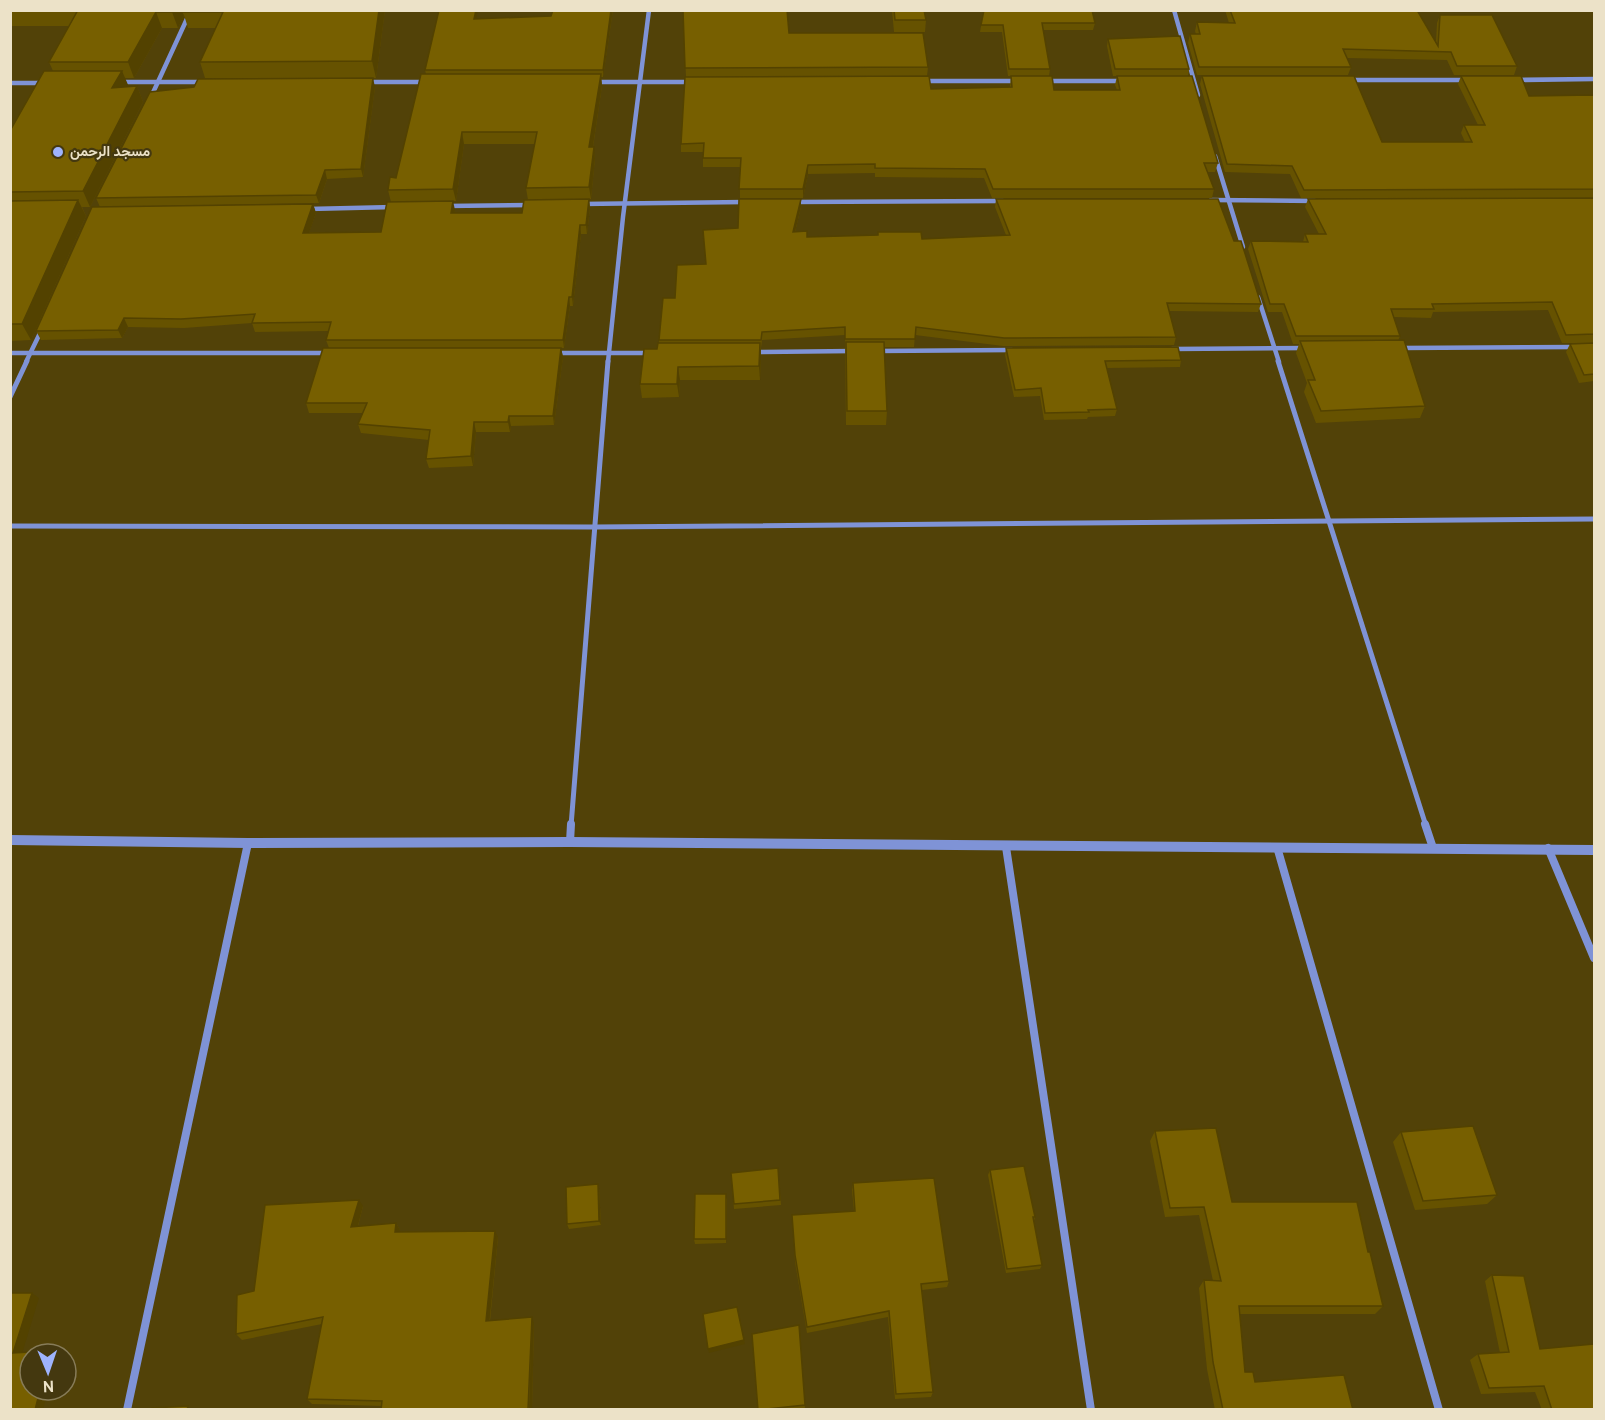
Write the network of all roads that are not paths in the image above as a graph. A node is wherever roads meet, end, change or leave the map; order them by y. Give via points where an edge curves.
1 (191, 10) edge
2 (650, 10) edge
3 (1174, 10) edge
4 (1594, 79) edge
5 (1347, 80) edge
6 (1477, 80) edge
7 (1512, 80) edge
8 (910, 81) edge
9 (1029, 81) edge
10 (1040, 81) edge
11 (1135, 81) edge
12 (1182, 81) edge
13 (1194, 81) junction
14 (1206, 81) edge
15 (113, 82) edge
16 (158, 82) junction
17 (217, 82) edge
18 (357, 82) edge
19 (428, 82) edge
20 (592, 82) edge
21 (639, 82) junction
22 (698, 82) edge
23 (10, 83) edge
24 (45, 83) edge
25 (148, 102) edge
26 (1200, 102) edge
27 (1212, 146) edge
28 (1228, 200) junction
29 (1015, 201) edge
30 (1204, 201) edge
31 (1322, 201) edge
32 (755, 202) edge
33 (790, 202) edge
34 (625, 203) junction
35 (542, 204) edge
36 (578, 204) edge
37 (435, 206) edge
38 (400, 207) edge
39 (305, 209) edge
40 (1246, 257) edge
41 (1257, 291) edge
42 (45, 321) edge
43 (1583, 347) edge
44 (1275, 348) junction
45 (1310, 348) edge
46 (1393, 348) edge
47 (1168, 349) edge
48 (1025, 350) edge
49 (859, 351) edge
50 (870, 351) edge
51 (752, 352) edge
52 (10, 353) edge
53 (31, 353) junction
54 (338, 353) edge
55 (550, 353) edge
56 (609, 353) junction
57 (656, 353) edge
58 (10, 397) edge
59 (1594, 519) edge
60 (1328, 521) junction
61 (10, 526) edge
62 (594, 527) junction
63 (10, 840) edge
64 (570, 842) junction
65 (248, 843) junction
66 (1006, 847) junction
67 (1277, 847) junction
68 (1433, 848) junction
69 (1548, 848) junction
70 (1594, 850) edge
71 (1594, 958) edge
72 (127, 1410) edge
73 (1091, 1410) edge
74 (1439, 1410) edge

1 - 16 street
2 - 21 street
3 - 13 street
4 - 7 street
5 - 6 street
8 - 9 street
10 - 11 street
12 - 13 street
13 - 14 street
13 - 26 street
15 - 16 street
16 - 17 street
16 - 25 street
18 - 19 street
20 - 21 street
21 - 22 street
21 - 34 street
23 - 24 street
27 - 28 street
28 - 30 street
28 - 31 street
28 - 40 street
29 - 33 street
32 - 34 street
34 - 36 street
34 - 56 street
35 - 37 street
38 - 39 street
41 - 44 street
42 - 53 street
43 - 46 street
44 - 45 street
44 - 47 street
44 - 60 street
48 - 50 street
49 - 51 street
52 - 53 street
53 - 54 street
53 - 58 street
55 - 56 street
56 - 57 street
56 - 62 street
59 - 60 street
60 - 62 street
60 - 68 street
61 - 62 street
62 - 64 street
63 - 65 street
64 - 65 street
64 - 66 street
65 - 72 street
66 - 67 street
66 - 73 street
67 - 68 street
67 - 74 street
68 - 69 street
69 - 70 street
69 - 71 street

